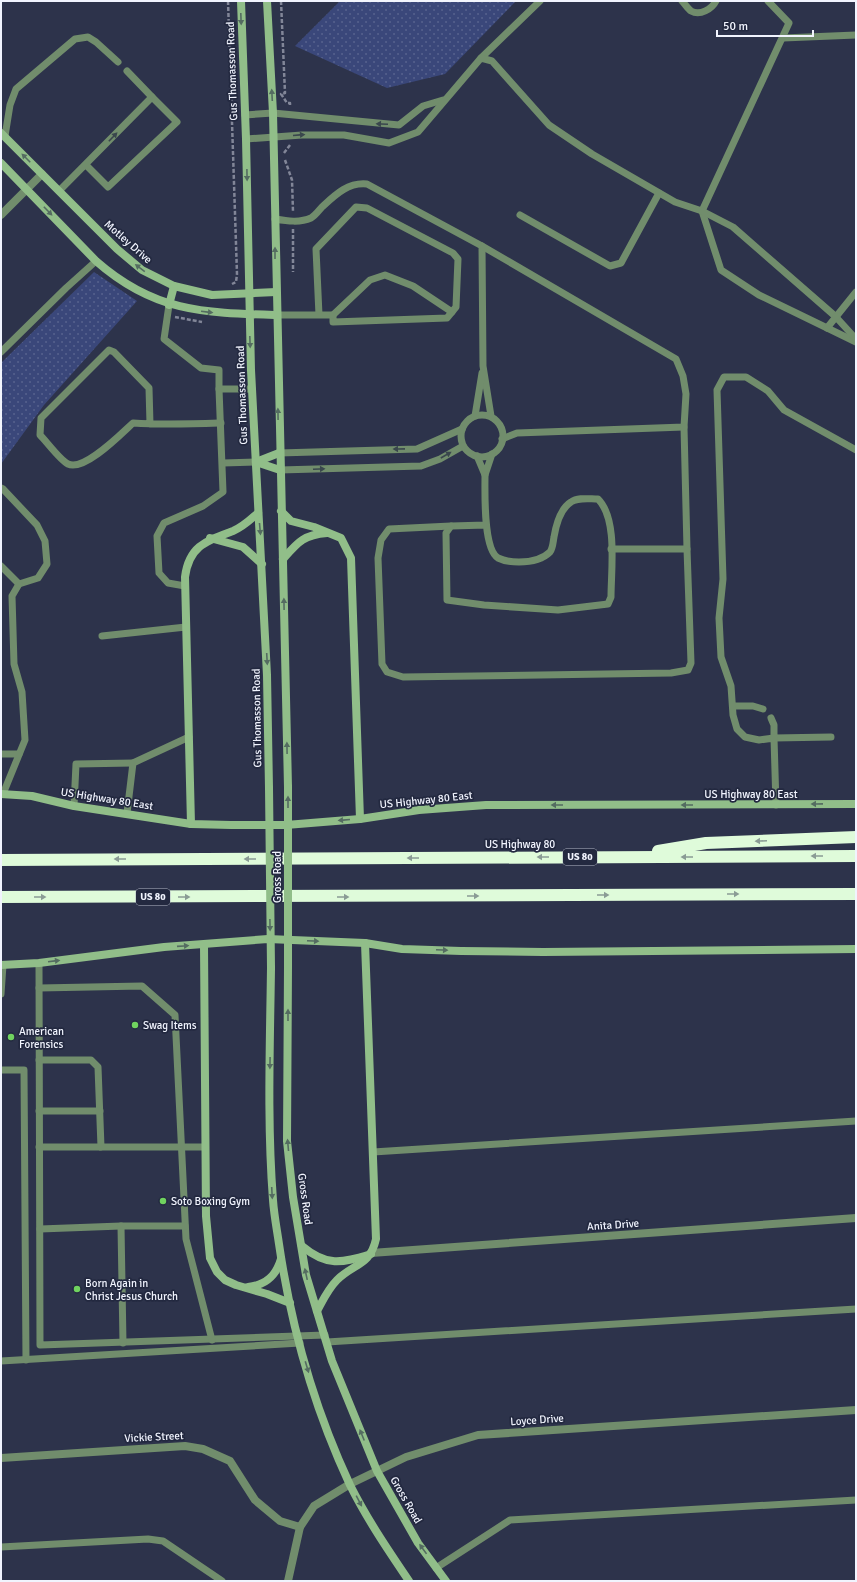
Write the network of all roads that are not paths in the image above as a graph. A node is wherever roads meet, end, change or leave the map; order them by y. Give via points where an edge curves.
1 (241, 1) edge
2 (267, 1) edge
3 (540, 1) edge
4 (682, 1) edge
5 (716, 1) edge
6 (768, 1) edge
7 (856, 35) edge
8 (783, 38) junction
9 (480, 58) junction
10 (118, 62) dead end
11 (127, 71) dead end
12 (152, 97) junction
13 (443, 100) junction
14 (245, 114) junction
15 (273, 114) junction
16 (399, 124) junction
17 (3, 135) edge
18 (273, 138) junction
19 (403, 138) junction
20 (246, 139) junction
21 (1, 163) edge
22 (86, 165) junction
23 (42, 174) junction
24 (27, 190) junction
25 (59, 191) junction
26 (659, 193) junction
27 (702, 211) junction
28 (1, 215) edge
29 (520, 215) dead end
30 (275, 219) junction
31 (482, 246) junction
32 (96, 261) junction
33 (174, 286) junction
34 (276, 292) junction
35 (856, 292) edge
36 (249, 294) junction
37 (169, 304) junction
38 (452, 312) junction
39 (250, 314) junction
40 (333, 314) junction
41 (276, 315) junction
42 (319, 315) junction
43 (835, 316) junction
44 (827, 328) junction
45 (856, 340) edge
46 (1, 352) edge
47 (483, 366) junction
48 (220, 388) junction
49 (252, 389) junction
50 (475, 416) junction
51 (491, 416) junction
52 (221, 423) junction
53 (150, 424) junction
54 (684, 427) junction
55 (501, 428) junction
56 (462, 429) junction
57 (517, 433) junction
58 (502, 439) junction
59 (463, 446) junction
60 (856, 450) edge
61 (279, 453) junction
62 (492, 454) junction
63 (477, 456) junction
64 (256, 462) junction
65 (223, 463) junction
66 (280, 470) junction
67 (485, 475) junction
68 (1, 488) edge
69 (282, 511) junction
70 (258, 513) junction
71 (486, 525) junction
72 (451, 526) junction
73 (330, 533) junction
74 (210, 538) junction
75 (611, 549) junction
76 (687, 549) junction
77 (283, 559) junction
78 (262, 564) junction
79 (1, 566) edge
80 (19, 584) junction
81 (185, 586) junction
82 (186, 627) junction
83 (102, 636) dead end
84 (733, 706) junction
85 (763, 709) dead end
86 (771, 718) dead end
87 (189, 737) junction
88 (831, 737) dead end
89 (774, 738) junction
90 (1, 754) edge
91 (19, 754) junction
92 (133, 763) junction
93 (269, 788) joint
94 (2, 794) edge
95 (856, 804) edge
96 (776, 805) junction
97 (74, 806) junction
98 (127, 813) junction
99 (360, 819) junction
100 (191, 824) junction
101 (856, 837) edge
102 (856, 856) edge
103 (618, 857) junction
104 (1, 860) edge
105 (856, 894) edge
106 (1, 898) edge
107 (365, 943) junction
108 (204, 945) junction
109 (856, 949) edge
110 (39, 963) junction
111 (2, 965) edge
112 (39, 988) junction
113 (1, 994) edge
114 (39, 1060) junction
115 (1, 1070) edge
116 (39, 1111) junction
117 (100, 1111) junction
118 (856, 1121) edge
119 (39, 1147) junction
120 (101, 1147) junction
121 (181, 1147) junction
122 (205, 1147) junction
123 (373, 1152) junction
124 (856, 1218) edge
125 (121, 1226) junction
126 (185, 1226) junction
127 (40, 1229) junction
128 (302, 1246) junction
129 (371, 1254) junction
130 (281, 1258) junction
131 (246, 1287) junction
132 (290, 1303) junction
133 (856, 1310) edge
134 (317, 1311) junction
135 (326, 1339) junction
136 (212, 1340) junction
137 (299, 1340) junction
138 (123, 1343) junction
139 (26, 1360) junction
140 (1, 1361) edge
141 (856, 1410) edge
142 (1, 1458) edge
143 (377, 1471) junction
144 (350, 1484) junction
145 (856, 1500) edge
146 (300, 1527) junction
147 (1, 1547) edge
148 (436, 1568) junction
149 (222, 1581) edge
150 (288, 1581) edge
151 (409, 1581) edge
152 (446, 1581) edge

1 -> 14 main road, Gus Thomasson Road
15 -> 2 main road
3 - 9 lane
4 - 5 lane via 691,10 698,12 713,6
6 - 8 lane via 789,23
7 - 8 lane
8 - 27 lane
9 - 13 lane
9 - 26 lane via 492,61 549,125 592,154
10 - 17 lane via 88,37 75,39 16,89
11 - 12 lane
22 -> 12 lane
12 - 22 lane via 177,122 108,187
13 - 16 lane via 423,106
13 - 19 lane via 418,132
14 - 15 lane
14 - 20 main road, Gus Thomasson Road
16 -> 15 lane
15 - 18 main road
16 - 19 lane
23 -> 17 main road, Motley Drive
18 -> 19 lane via 344,134 389,144
18 - 20 lane
18 - 30 main road
20 -> 36 main road, Gus Thomasson Road
21 - 24 main road
22 - 25 lane
23 - 24 street
23 - 25 main road, Motley Drive
24 - 28 street
24 -> 32 main road
33 -> 25 main road, Motley Drive via 142,270 117,249
26 - 27 lane via 675,202
26 - 29 lane via 621,263 610,266
27 - 43 lane via 733,227
27 - 44 lane via 721,270 759,294
30 - 31 lane via 303,221 313,217 345,188 358,183 367,184
34 -> 30 main road
31 - 47 lane
31 - 54 lane via 676,359 683,376 686,394
32 - 37 main road via 135,290
32 - 46 lane
33 - 36 main road, Motley Drive via 212,295
33 - 37 main road
34 - 36 main road, Motley Drive
34 - 41 main road
35 - 43 lane
36 - 39 main road, Gus Thomasson Road
37 -> 39 main road via 197,311
37 - 48 lane via 164,339 201,368 219,370
38 - 40 lane via 447,318 333,322
38 - 40 lane via 413,286 386,275 370,280
38 - 42 lane via 456,308 458,289 458,259 453,253 367,208 356,207 316,249
39 - 41 main road
39 -> 49 main road, Gus Thomasson Road
40 - 42 lane
41 - 42 lane
61 -> 41 main road
43 - 44 lane
43 - 45 lane
44 - 45 lane
47 - 50 lane
47 - 51 lane
48 - 49 lane
48 - 52 lane
49 - 64 main road, Gus Thomasson Road
50 - 51 lane
50 - 56 lane via 465,423
51 - 55 lane
52 - 53 lane
52 - 65 lane
53 - 53 lane via 133,423 87,462 78,466 68,464 40,435 41,418 109,350 149,388
54 - 57 lane
54 - 76 lane
55 - 57 lane
55 - 58 lane
56 - 59 lane
56 -> 61 lane via 417,449
57 - 58 lane
58 - 62 lane via 501,445
59 - 63 lane
66 -> 59 lane via 421,466
60 - 84 lane via 784,410 768,391 746,377 724,377 717,390 723,579 719,618 720,649 731,686
61 - 64 main road
61 - 66 main road
62 - 63 lane
62 - 67 lane
63 - 67 lane
64 - 65 lane
64 - 66 main road
64 - 70 main road, Gus Thomasson Road
65 - 81 lane via 223,492 203,506 164,523 157,536 159,573 168,583
66 - 69 main road
67 - 71 lane
68 - 80 lane via 37,525 45,541 47,564 38,578
69 - 73 main road via 291,521
69 - 77 main road
70 - 74 main road via 243,526
70 -> 78 main road, Gus Thomasson Road
71 - 72 lane
71 - 75 lane via 491,550 497,558 512,562 530,562 545,557 552,550 562,510 571,502 582,498 598,499 604,506 610,522
72 - 75 lane via 446,533 445,542 448,600 454,601 558,610 608,604 611,597
72 - 76 lane via 388,529 381,540 378,558 382,664 388,672 403,677 671,673 688,670 691,663
73 - 77 main road via 303,537
73 - 99 main road via 341,538 351,558
74 - 78 main road via 243,547
74 - 81 main road via 190,557 186,567
75 - 76 lane
128 -> 77 main road, Gross Road, bridge via 293,1197 287,1140 288,787
78 -> 93 main road, Gus Thomasson Road
79 - 80 lane
80 - 91 lane via 12,596 14,664 22,692 25,740
81 - 82 main road
82 - 83 lane
82 - 87 main road
84 - 85 lane
84 - 89 lane via 737,729 745,737 759,740
86 - 89 lane
87 - 92 lane
87 - 100 main road
88 - 89 lane
89 - 96 lane
90 - 91 lane
91 - 94 lane
92 - 97 lane via 76,764
92 - 98 lane
93 -> 130 main road, Gross Road, bridge via 269,1134 273,1202
94 - 97 main road, US Highway 80 East via 32,796
95 -> 96 main road, US Highway 80 East
96 -> 99 main road, US Highway 80 East via 486,805 419,810
97 - 98 main road, US Highway 80 East
98 - 100 main road, US Highway 80 East
99 -> 100 main road, US Highway 80 East via 286,825
101 -> 103 highway via 706,843
102 -> 103 highway, US Highway 80 / US 80
103 -> 104 highway, US Highway 80 / US 80
106 -> 105 highway, US 80
108 -> 107 main road via 268,939
107 -> 109 main road via 402,949 543,952
107 - 123 main road
110 -> 108 main road via 164,947
108 - 122 main road
110 - 111 main road
110 - 112 lane
111 - 113 lane
112 - 114 lane
112 - 121 lane via 142,986 175,1015
114 - 116 lane
114 - 117 lane via 91,1060 96,1063
115 - 139 lane via 24,1070
116 - 117 lane
116 - 119 lane
117 - 120 lane
118 - 123 lane
119 - 120 lane
119 - 127 lane
120 - 121 lane
121 - 122 lane
121 - 126 lane
122 - 131 main road via 206,1216 210,1258 217,1272 225,1280
123 - 129 main road via 376,1239
124 - 129 street, Anita Drive
125 - 126 lane
125 - 127 lane
125 - 138 lane
126 - 136 lane via 186,1239
127 - 138 lane via 40,1345
128 - 129 main road via 315,1256 342,1262
134 -> 128 main road, Gross Road via 306,1275
129 - 134 main road via 328,1290
130 - 131 main road via 273,1277 263,1284
130 - 132 main road, Gross Road
131 - 132 main road
132 - 137 main road, Gross Road
133 - 135 lane
134 - 135 main road, Gross Road
135 - 137 lane
143 -> 135 main road, Gross Road
136 - 137 lane
136 - 138 lane
137 - 139 lane
137 -> 144 main road, Gross Road via 322,1415
139 - 140 lane
141 - 143 street, Loyce Drive via 478,1435 406,1457
142 - 146 street, Vickie Street via 185,1446 204,1449 230,1461 255,1500 280,1521
143 - 144 street, Loyce Drive
148 -> 143 main road, Gross Road via 418,1543
144 - 146 street, Loyce Drive via 314,1506
144 -> 151 main road, Gross Road via 374,1530
145 - 148 lane via 510,1520
146 - 150 street, Loyce Drive
147 - 149 lane via 148,1538 163,1541
148 - 152 main road, Gross Road

